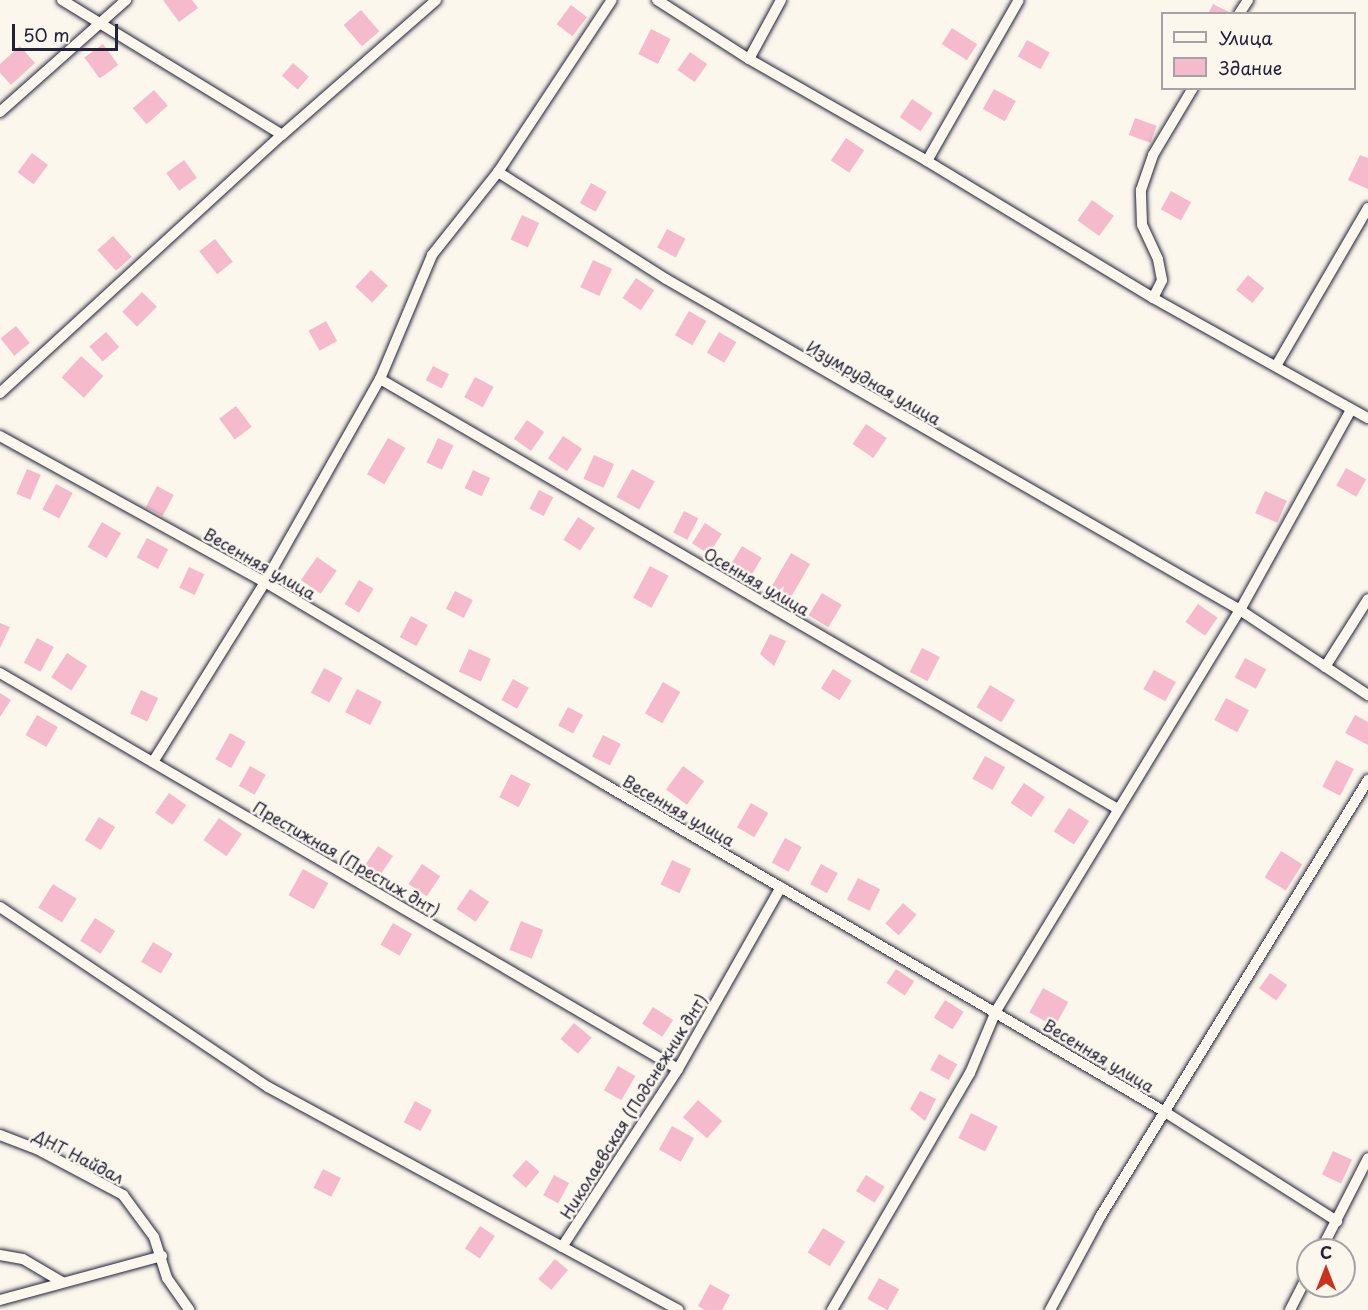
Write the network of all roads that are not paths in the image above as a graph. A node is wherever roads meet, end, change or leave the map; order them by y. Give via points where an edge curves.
1 (62, 0) edge
2 (126, 0) edge
3 (436, 0) edge
4 (612, 0) edge
5 (657, 0) edge
6 (782, 0) edge
7 (1019, 0) edge
8 (98, 25) junction
9 (749, 58) junction
10 (1192, 90) edge
11 (0, 111) edge
12 (282, 135) junction
13 (927, 161) junction
14 (498, 172) junction
15 (1368, 208) edge
16 (1152, 298) junction
17 (1276, 366) junction
18 (380, 379) junction
19 (0, 393) edge
20 (1351, 410) junction
21 (1368, 418) edge
22 (0, 436) edge
23 (265, 582) junction
24 (1368, 599) edge
25 (1240, 610) junction
26 (1325, 667) junction
27 (0, 673) edge
28 (1368, 695) edge
29 (153, 762) junction
30 (1368, 780) edge
31 (1118, 809) junction
32 (781, 887) junction
33 (0, 907) edge
34 (996, 1011) junction
35 (678, 1069) junction
36 (1165, 1112) junction
37 (0, 1135) edge
38 (1368, 1158) edge
39 (1337, 1221) junction
40 (1328, 1238) edge
41 (562, 1247) junction
42 (0, 1255) edge
43 (162, 1256) junction
44 (62, 1282) junction
45 (0, 1300) edge
46 (189, 1310) edge
47 (678, 1310) edge
48 (832, 1310) edge
49 (1050, 1310) edge

1 - 8 street
2 - 8 street
3 - 12 street
4 - 14 street
5 - 9 street
6 - 9 street
7 - 13 street
8 - 11 street
8 - 12 street
9 - 13 street
10 - 16 street via 1153,155 1141,190 1142,224 1158,259 1161,280
12 - 19 street
13 - 16 street
14 - 18 street via 432,255
14 - 25 street, Изумрудная улица via 666,279
15 - 17 street
16 - 17 street
17 - 20 street
18 - 23 street
18 - 31 street, Осенняя улица
20 - 21 street
20 - 25 street
22 - 23 street, Весенняя улица
23 - 29 street
23 - 32 street, Весенняя улица
24 - 26 street
25 - 26 street, Изумрудная улица
25 - 31 street
26 - 28 street, Изумрудная улица
27 - 29 street, Престижная (Престиж днт)
29 - 35 street, Престижная (Престиж днт)
30 - 36 street
31 - 34 street
32 - 34 street, Весенняя улица
32 - 35 street, Николаевская (Подснежник днт)
33 - 41 street via 268,1087
34 - 36 street, Весенняя улица
34 - 48 street via 970,1073
35 - 41 street, Николаевская (Подснежник днт)
36 - 39 street, Весенняя улица
36 - 49 street via 1100,1217
37 - 43 street, ДНТ Найдал via 37,1149 123,1195 154,1237
38 - 39 street
39 - 40 street
41 - 47 street
42 - 44 street via 23,1259
43 - 44 street
43 - 46 street, ДНТ Найдал via 167,1278
44 - 45 street

